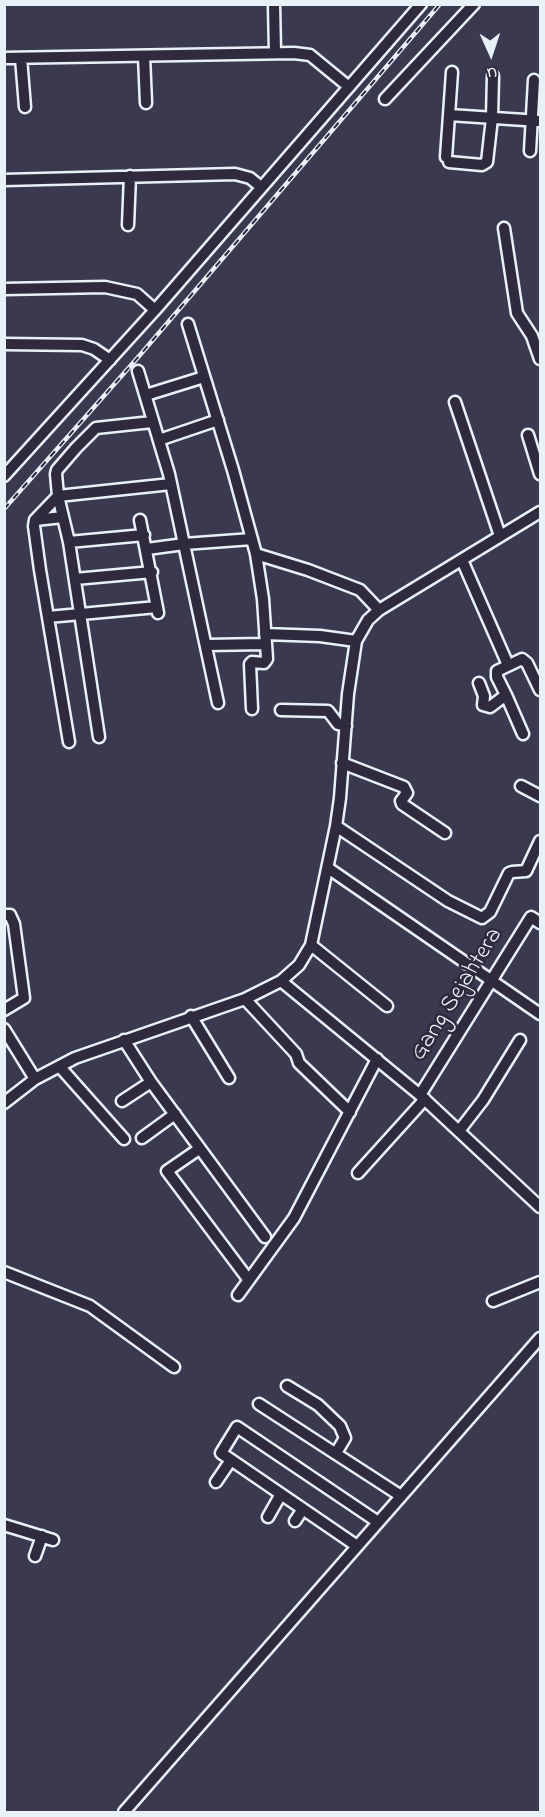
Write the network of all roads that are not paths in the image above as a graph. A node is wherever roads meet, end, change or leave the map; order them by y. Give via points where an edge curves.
1 (274, 4) edge
2 (421, 4) edge
3 (474, 4) edge
4 (275, 53) junction
5 (144, 56) junction
6 (4, 58) edge
7 (21, 58) junction
8 (452, 72) dead end
9 (493, 76) dead end
10 (534, 80) dead end
11 (349, 87) junction
12 (385, 99) dead end
13 (146, 103) dead end
14 (25, 107) dead end
15 (449, 115) junction
16 (492, 118) junction
17 (536, 121) edge
18 (530, 151) dead end
19 (130, 176) junction
20 (4, 180) edge
21 (261, 187) junction
22 (128, 225) dead end
23 (504, 228) dead end
24 (4, 289) edge
25 (155, 310) junction
26 (188, 324) dead end
27 (4, 344) edge
28 (540, 359) edge
29 (110, 360) junction
30 (138, 372) dead end
31 (204, 377) junction
32 (146, 395) junction
33 (455, 402) dead end
34 (218, 420) junction
35 (152, 422) junction
36 (528, 435) dead end
37 (159, 440) junction
38 (540, 474) edge
39 (4, 476) edge
40 (171, 484) junction
41 (58, 496) junction
42 (540, 513) edge
43 (63, 517) junction
44 (35, 520) junction
45 (141, 520) dead end
46 (144, 535) junction
47 (500, 536) junction
48 (252, 539) junction
49 (69, 542) junction
50 (184, 544) junction
51 (147, 549) junction
52 (256, 554) junction
53 (462, 560) junction
54 (152, 572) junction
55 (75, 579) junction
56 (379, 610) junction
57 (80, 615) junction
58 (48, 617) junction
59 (265, 639) junction
60 (356, 641) junction
61 (207, 645) junction
62 (508, 665) junction
63 (479, 683) dead end
64 (540, 690) edge
65 (506, 695) junction
66 (218, 703) dead end
67 (252, 709) dead end
68 (281, 710) dead end
69 (346, 726) junction
70 (523, 734) dead end
71 (99, 737) dead end
72 (69, 742) dead end
73 (342, 763) junction
74 (521, 786) dead end
75 (540, 796) edge
76 (336, 826) junction
77 (445, 833) dead end
78 (540, 841) edge
79 (328, 868) junction
80 (4, 915) edge
81 (536, 920) edge
82 (311, 945) junction
83 (493, 980) junction
84 (281, 981) junction
85 (244, 999) junction
86 (387, 1006) dead end
87 (4, 1010) edge
88 (540, 1014) edge
89 (190, 1016) junction
90 (4, 1029) edge
91 (124, 1040) junction
92 (520, 1040) dead end
93 (377, 1059) junction
94 (60, 1067) junction
95 (230, 1078) dead end
96 (35, 1079) junction
97 (151, 1083) junction
98 (423, 1097) junction
99 (122, 1101) dead end
100 (4, 1103) edge
101 (350, 1112) junction
102 (175, 1114) junction
103 (459, 1131) junction
104 (142, 1137) dead end
105 (124, 1139) dead end
106 (199, 1149) junction
107 (358, 1173) dead end
108 (540, 1207) edge
109 (266, 1237) dead end
110 (4, 1272) edge
111 (248, 1279) junction
112 (540, 1282) edge
113 (238, 1295) dead end
114 (493, 1301) dead end
115 (540, 1338) edge
116 (174, 1367) dead end
117 (287, 1386) dead end
118 (260, 1404) dead end
119 (336, 1453) junction
120 (231, 1460) junction
121 (216, 1482) dead end
122 (281, 1494) junction
123 (401, 1496) junction
124 (303, 1509) junction
125 (268, 1517) dead end
126 (296, 1521) dead end
127 (378, 1522) junction
128 (5, 1527) edge
129 (42, 1536) junction
130 (53, 1540) dead end
131 (357, 1546) junction
132 (35, 1556) dead end
133 (124, 1812) edge

1 - 4 street
2 - 11 street
3 - 12 street
4 - 5 street
4 - 11 street via 310,55
5 - 7 street
5 - 13 street
6 - 7 street
7 - 14 street
8 - 15 street
9 - 16 street
10 - 17 street
11 - 21 street
15 - 16 street
15 - 16 street via 447,159 482,165 489,159
16 - 17 street
17 - 18 street
19 - 20 street
19 - 21 street via 235,174 250,178
19 - 22 street
21 - 25 street
23 - 28 street via 517,312
24 - 25 street via 105,288 137,294
25 - 29 street
26 - 31 street
27 - 29 street via 81,345
29 - 39 street
30 - 32 street
31 - 32 street
31 - 34 street
32 - 35 street
33 - 47 street
34 - 37 street
34 - 48 street
35 - 37 street
35 - 41 street via 94,430 57,470
36 - 38 street
37 - 40 street
40 - 41 street
40 - 50 street
41 - 43 street
41 - 44 street
42 - 47 street
43 - 44 street
43 - 49 street
44 - 58 street
45 - 46 street
46 - 49 street
46 - 51 street
47 - 53 street
48 - 50 street
48 - 52 street
49 - 55 street
50 - 51 street
50 - 61 street
51 - 54 street
52 - 56 street via 360,590
52 - 59 street
53 - 56 street
53 - 62 street
54 - 55 street
54 - 57 street via 158,610
55 - 57 street
56 - 60 street
57 - 58 street
57 - 71 street
58 - 72 street
59 - 60 street via 320,636
59 - 61 street
59 - 67 street via 267,661 252,662 249,666
60 - 69 street
61 - 66 street
62 - 64 street via 524,660
62 - 65 street via 496,672
63 - 65 street via 485,706 490,707
65 - 70 street
68 - 69 street via 328,711 338,724
69 - 73 street
73 - 76 street
73 - 77 street via 405,788 402,804
74 - 75 street
76 - 78 street via 448,901 482,918 490,912 509,873 526,871
76 - 79 street
79 - 82 street
79 - 83 street
80 - 87 street via 10,915 14,924 24,998
81 - 83 street, Gang Sejahtera
82 - 84 street via 299,965
82 - 86 street
83 - 88 street
83 - 98 street, Gang Sejahtera
84 - 85 street
84 - 93 street
85 - 89 street
85 - 101 street via 296,1054 299,1063
89 - 91 street
89 - 95 street
90 - 96 street
91 - 94 street
91 - 97 street
92 - 103 street
93 - 98 street
93 - 101 street
94 - 96 street
94 - 105 street
96 - 100 street
97 - 99 street
97 - 102 street
98 - 103 street
98 - 107 street, Gang Sejahtera
101 - 111 street via 294,1218
102 - 104 street
102 - 106 street
103 - 108 street
106 - 109 street
106 - 111 street via 167,1172
110 - 116 street via 90,1306
111 - 113 street
112 - 114 street
115 - 123 street
117 - 119 street via 318,1405 340,1426 345,1438
118 - 119 street
119 - 123 street
120 - 121 street
120 - 122 street
120 - 127 street via 221,1453 237,1427
122 - 124 street
122 - 125 street
123 - 127 street
124 - 126 street
124 - 131 street
127 - 131 street
128 - 129 street
129 - 130 street
129 - 132 street
131 - 133 street

